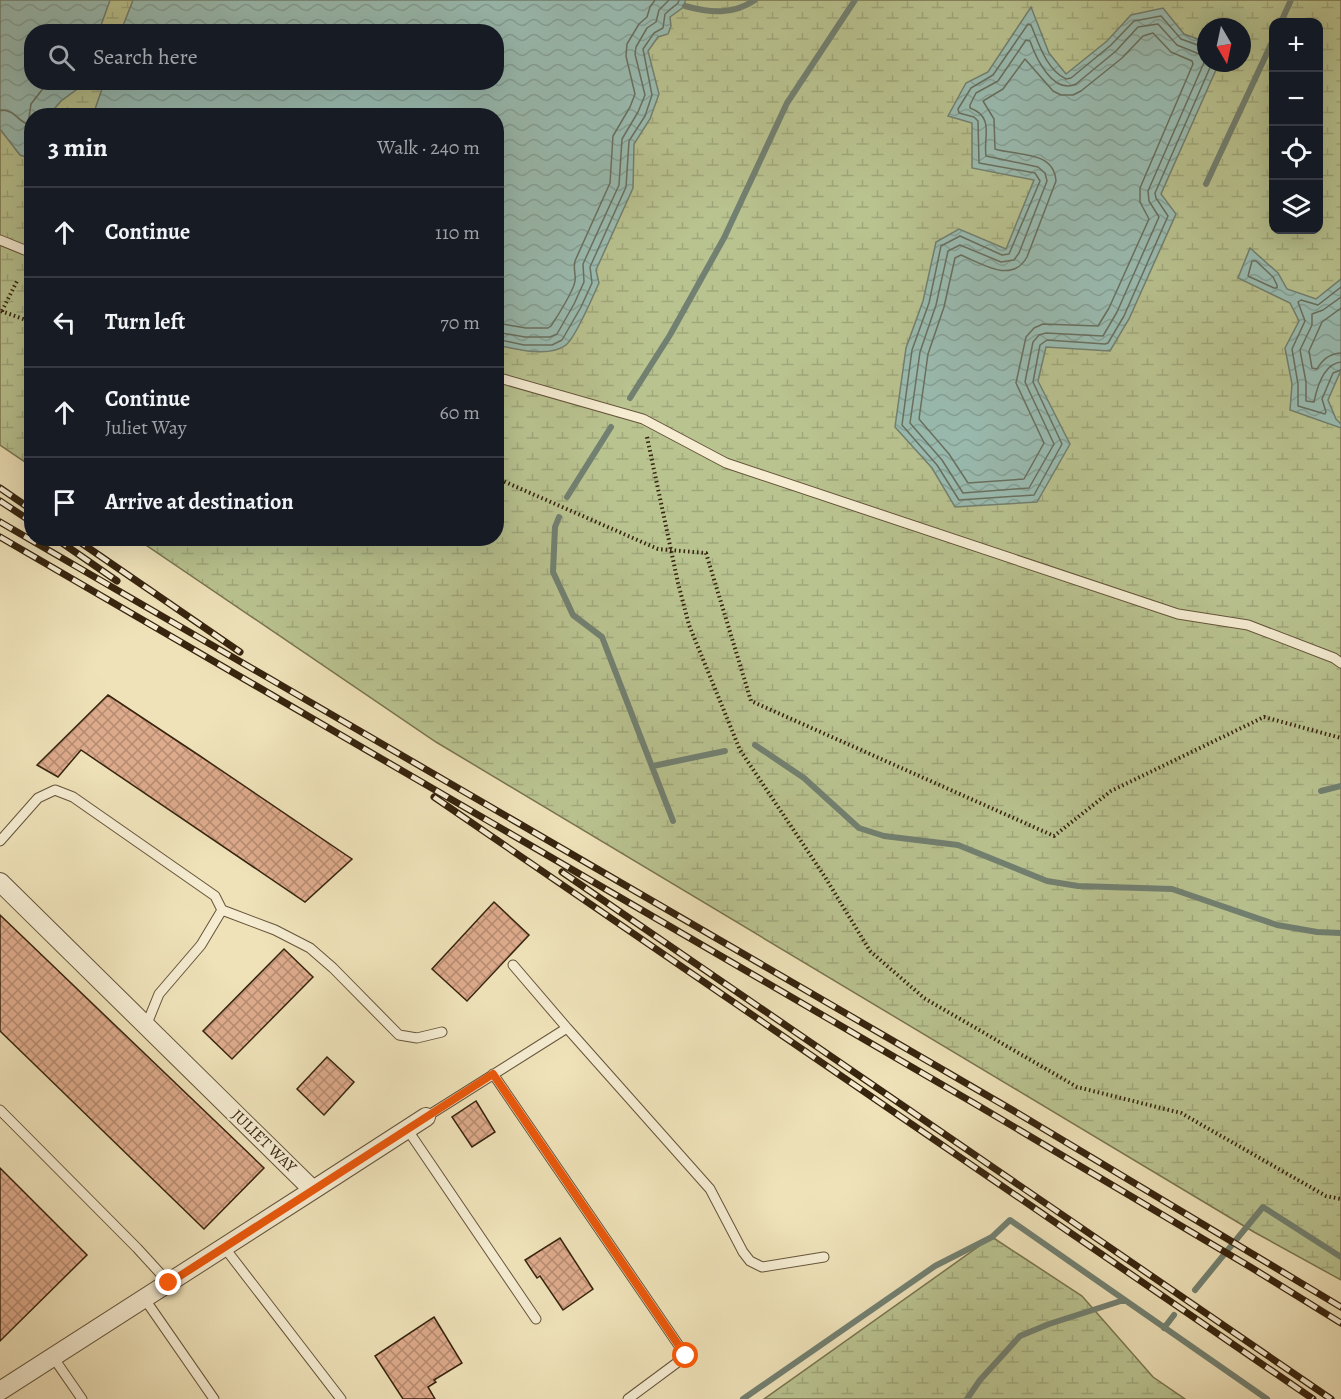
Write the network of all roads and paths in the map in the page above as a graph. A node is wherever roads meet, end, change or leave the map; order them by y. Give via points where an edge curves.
1 (0, 240) edge
2 (24, 250) edge
3 (17, 281) dead end
4 (1, 311) edge
5 (24, 319) edge
6 (504, 379) edge
7 (643, 419) junction
8 (504, 482) edge
9 (671, 549) junction
10 (1341, 663) edge
11 (1341, 738) edge
12 (0, 841) edge
13 (1, 885) edge
14 (222, 910) junction
15 (513, 965) dead end
16 (146, 1026) junction
17 (567, 1028) junction
18 (442, 1032) dead end
19 (493, 1074) junction
20 (0, 1110) edge
21 (426, 1117) joint
22 (407, 1129) junction
23 (313, 1190) junction
24 (1341, 1199) edge
25 (224, 1247) junction
26 (824, 1257) dead end
27 (169, 1283) junction
28 (144, 1298) junction
29 (536, 1320) dead end
30 (53, 1357) junction
31 (0, 1391) edge
32 (82, 1399) edge
33 (214, 1399) edge
34 (341, 1399) edge
35 (628, 1399) edge

1 - 2 lane
3 - 4 path
4 - 5 path
6 - 7 lane
7 - 9 path
7 - 10 lane via 726,463 1178,614 1248,625
8 - 9 path via 658,549
9 - 11 path via 706,553 752,701 1054,836 1111,791 1264,717
9 - 24 path via 689,625 740,750 870,951 924,998 1077,1087 1181,1113 1326,1196
12 - 14 lane via 38,798 55,790 73,797 215,896
13 - 16 street, JULIET WAY
14 - 16 lane via 201,945 159,994
14 - 18 lane via 310,948 399,1035 417,1038
15 - 17 lane
16 - 23 street, JULIET WAY
17 - 19 lane
17 - 26 lane via 710,1189 750,1261 762,1266
19 - 21 lane
19 - 35 lane via 686,1356
20 - 27 lane
21 - 22 street
22 - 23 street
22 - 29 lane
23 - 25 street
25 - 27 street
25 - 34 lane
27 - 28 street
28 - 30 street
28 - 33 lane
30 - 31 street
30 - 32 lane

